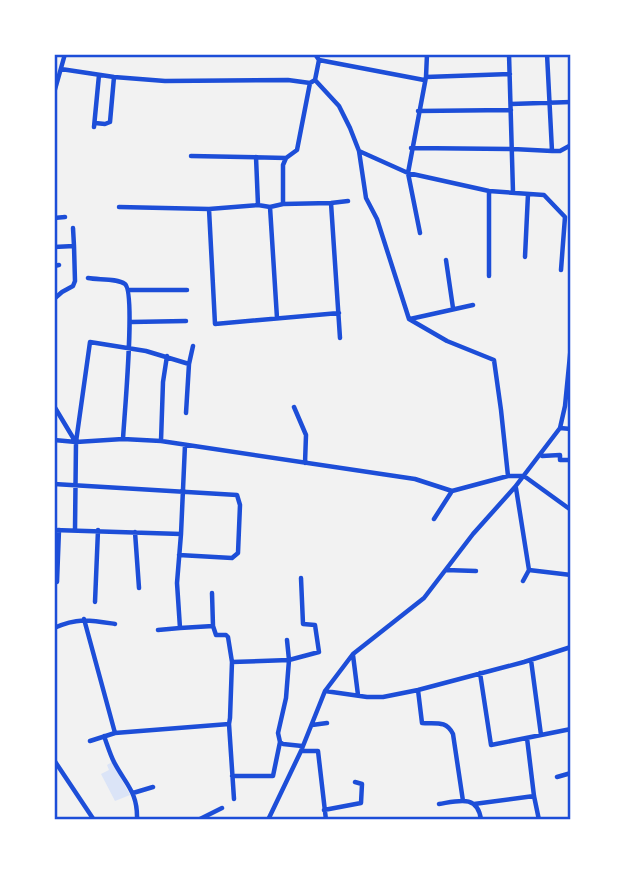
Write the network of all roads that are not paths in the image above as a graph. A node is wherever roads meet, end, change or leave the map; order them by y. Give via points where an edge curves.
1 (65, 54) edge
2 (232, 54) edge
3 (244, 54) edge
4 (315, 54) edge
5 (427, 54) edge
6 (509, 54) edge
7 (547, 54) edge
8 (319, 60) junction
9 (61, 69) junction
10 (510, 74) junction
11 (99, 75) junction
12 (114, 77) junction
13 (425, 79) junction
14 (312, 82) junction
15 (54, 93) edge
16 (571, 102) edge
17 (550, 103) junction
18 (511, 107) junction
19 (418, 111) junction
20 (571, 145) edge
21 (411, 148) junction
22 (513, 149) junction
23 (359, 151) junction
24 (552, 151) junction
25 (191, 156) dead end
26 (256, 157) junction
27 (286, 158) junction
28 (408, 173) junction
29 (489, 191) junction
30 (513, 192) junction
31 (528, 194) junction
32 (348, 201) dead end
33 (331, 203) junction
34 (283, 204) junction
35 (258, 205) junction
36 (119, 207) dead end
37 (270, 207) junction
38 (209, 209) junction
39 (571, 209) edge
40 (65, 217) dead end
41 (565, 217) junction
42 (54, 218) edge
43 (73, 228) dead end
44 (420, 233) dead end
45 (74, 246) junction
46 (54, 247) edge
47 (525, 257) dead end
48 (446, 260) dead end
49 (561, 270) dead end
50 (489, 276) dead end
51 (88, 278) dead end
52 (187, 289) dead end
53 (129, 290) junction
54 (54, 299) edge
55 (474, 305) dead end
56 (453, 308) junction
57 (339, 313) junction
58 (277, 318) junction
59 (409, 319) junction
60 (186, 321) dead end
61 (130, 322) junction
62 (340, 338) dead end
63 (571, 345) edge
64 (193, 346) dead end
65 (128, 347) junction
66 (167, 356) junction
67 (189, 363) junction
68 (571, 396) edge
69 (54, 406) edge
70 (565, 406) junction
71 (294, 407) dead end
72 (186, 412) dead end
73 (561, 428) junction
74 (571, 429) edge
75 (123, 439) junction
76 (54, 440) edge
77 (161, 441) junction
78 (76, 442) junction
79 (186, 445) junction
80 (541, 456) junction
81 (571, 460) edge
82 (305, 463) junction
83 (508, 476) junction
84 (524, 476) junction
85 (54, 484) edge
86 (76, 485) junction
87 (515, 487) junction
88 (452, 491) junction
89 (184, 493) junction
90 (571, 510) edge
91 (434, 519) dead end
92 (57, 530) edge
93 (75, 530) junction
94 (98, 530) junction
95 (135, 532) junction
96 (181, 534) junction
97 (179, 555) junction
98 (446, 570) junction
99 (529, 570) junction
100 (476, 571) dead end
101 (571, 575) edge
102 (301, 578) dead end
103 (523, 581) dead end
104 (57, 582) dead end
105 (139, 588) dead end
106 (212, 593) dead end
107 (95, 602) dead end
108 (84, 620) junction
109 (115, 624) dead end
110 (213, 625) junction
111 (54, 628) edge
112 (180, 628) junction
113 (158, 630) dead end
114 (286, 640) dead end
115 (571, 647) edge
116 (353, 654) junction
117 (289, 660) junction
118 (531, 660) junction
119 (232, 662) junction
120 (480, 673) junction
121 (418, 690) junction
122 (325, 691) junction
123 (358, 695) junction
124 (327, 723) dead end
125 (229, 724) junction
126 (312, 725) junction
127 (571, 729) edge
128 (115, 733) junction
129 (541, 735) junction
130 (104, 736) junction
131 (527, 738) junction
132 (90, 741) dead end
133 (280, 742) junction
134 (301, 749) junction
135 (54, 760) edge
136 (571, 773) edge
137 (232, 776) junction
138 (557, 777) dead end
139 (355, 782) dead end
140 (153, 787) dead end
141 (134, 793) junction
142 (534, 796) junction
143 (234, 799) dead end
144 (463, 801) junction
145 (439, 804) dead end
146 (474, 804) junction
147 (222, 808) dead end
148 (324, 810) junction
149 (94, 820) edge
150 (137, 820) edge
151 (198, 820) edge
152 (268, 820) edge
153 (326, 820) edge
154 (481, 820) edge
155 (539, 820) edge

1 - 9 street
2 - 3 lane
4 - 8 street
5 - 13 street
6 - 10 street
7 - 17 street
8 - 13 street
8 - 14 street
9 - 11 street
9 - 15 street
10 - 13 street
10 - 18 street
11 - 12 street
11 - 12 street via 94,125 110,122
12 - 14 street
13 - 19 street
14 - 23 street via 339,106
14 - 27 street via 297,150
16 - 17 street
17 - 18 street
17 - 24 street
18 - 19 street
18 - 22 street
19 - 21 street
20 - 24 street
21 - 22 street
21 - 28 street
22 - 24 street
22 - 30 street
23 - 28 street
23 - 59 street via 366,198
25 - 26 street
26 - 27 street
26 - 35 street
27 - 34 street
28 - 29 street
28 - 44 street
29 - 30 street
29 - 50 street
30 - 31 street
31 - 41 street via 544,195
31 - 47 street
32 - 33 street
33 - 34 street
33 - 57 street
34 - 37 street
35 - 37 street
35 - 38 street
36 - 38 street
37 - 58 street
38 - 58 street via 215,324
39 - 41 street
40 - 42 street
41 - 49 street
43 - 45 street
45 - 46 street
45 - 54 street via 74,286
48 - 56 street
51 - 53 street via 119,282
52 - 53 street
53 - 61 street
55 - 56 street
56 - 59 street
57 - 58 street
57 - 62 street
59 - 83 street via 494,360
60 - 61 street
61 - 65 street
63 - 70 street
64 - 67 street
65 - 66 street
65 - 75 street
65 - 78 street via 90,342
66 - 67 street
66 - 77 street
67 - 72 street
68 - 70 street
69 - 78 street
70 - 73 street
71 - 82 street via 306,435
73 - 74 street
73 - 80 street
75 - 77 street
75 - 78 street
76 - 78 street
77 - 79 street
78 - 86 street
79 - 82 street
79 - 89 street
80 - 81 street via 560,454 560,460
80 - 84 street
82 - 88 street via 415,478
83 - 84 street
83 - 88 street
84 - 87 street
84 - 90 street
85 - 86 street
86 - 89 street
86 - 93 street
87 - 98 street
87 - 99 street
88 - 91 street
89 - 96 street
89 - 97 street via 237,495 239,548 232,558
92 - 93 street
92 - 104 street
93 - 94 street
94 - 95 street
94 - 107 street
95 - 96 street
95 - 105 street
96 - 97 street
97 - 112 street
98 - 100 street
98 - 116 street via 424,598
99 - 101 street
99 - 103 street
102 - 117 street via 303,624 315,625 319,652
106 - 110 street
108 - 109 street
108 - 111 street
108 - 128 street
110 - 112 street
110 - 119 street via 216,635 228,637
112 - 113 street
114 - 117 street
115 - 118 street
116 - 122 street
116 - 123 street
117 - 119 street
117 - 133 street
118 - 120 street
118 - 129 street
119 - 125 street
120 - 121 street
120 - 131 street via 491,745
121 - 123 street via 383,697
121 - 144 street via 422,723 444,724 453,734
122 - 123 street
122 - 126 street
124 - 126 street
125 - 128 street
125 - 137 street
126 - 134 street
127 - 129 street
128 - 130 street
129 - 131 street
130 - 132 street
130 - 141 street via 114,763
131 - 142 street
133 - 134 street
133 - 137 street via 273,776
134 - 148 street via 318,751
134 - 152 street
135 - 149 street
136 - 138 street
137 - 143 street
139 - 148 street via 362,784 361,803
140 - 141 street
141 - 150 street
142 - 146 street
142 - 155 street
144 - 145 street
144 - 146 street
146 - 154 street
147 - 151 street
148 - 153 street

